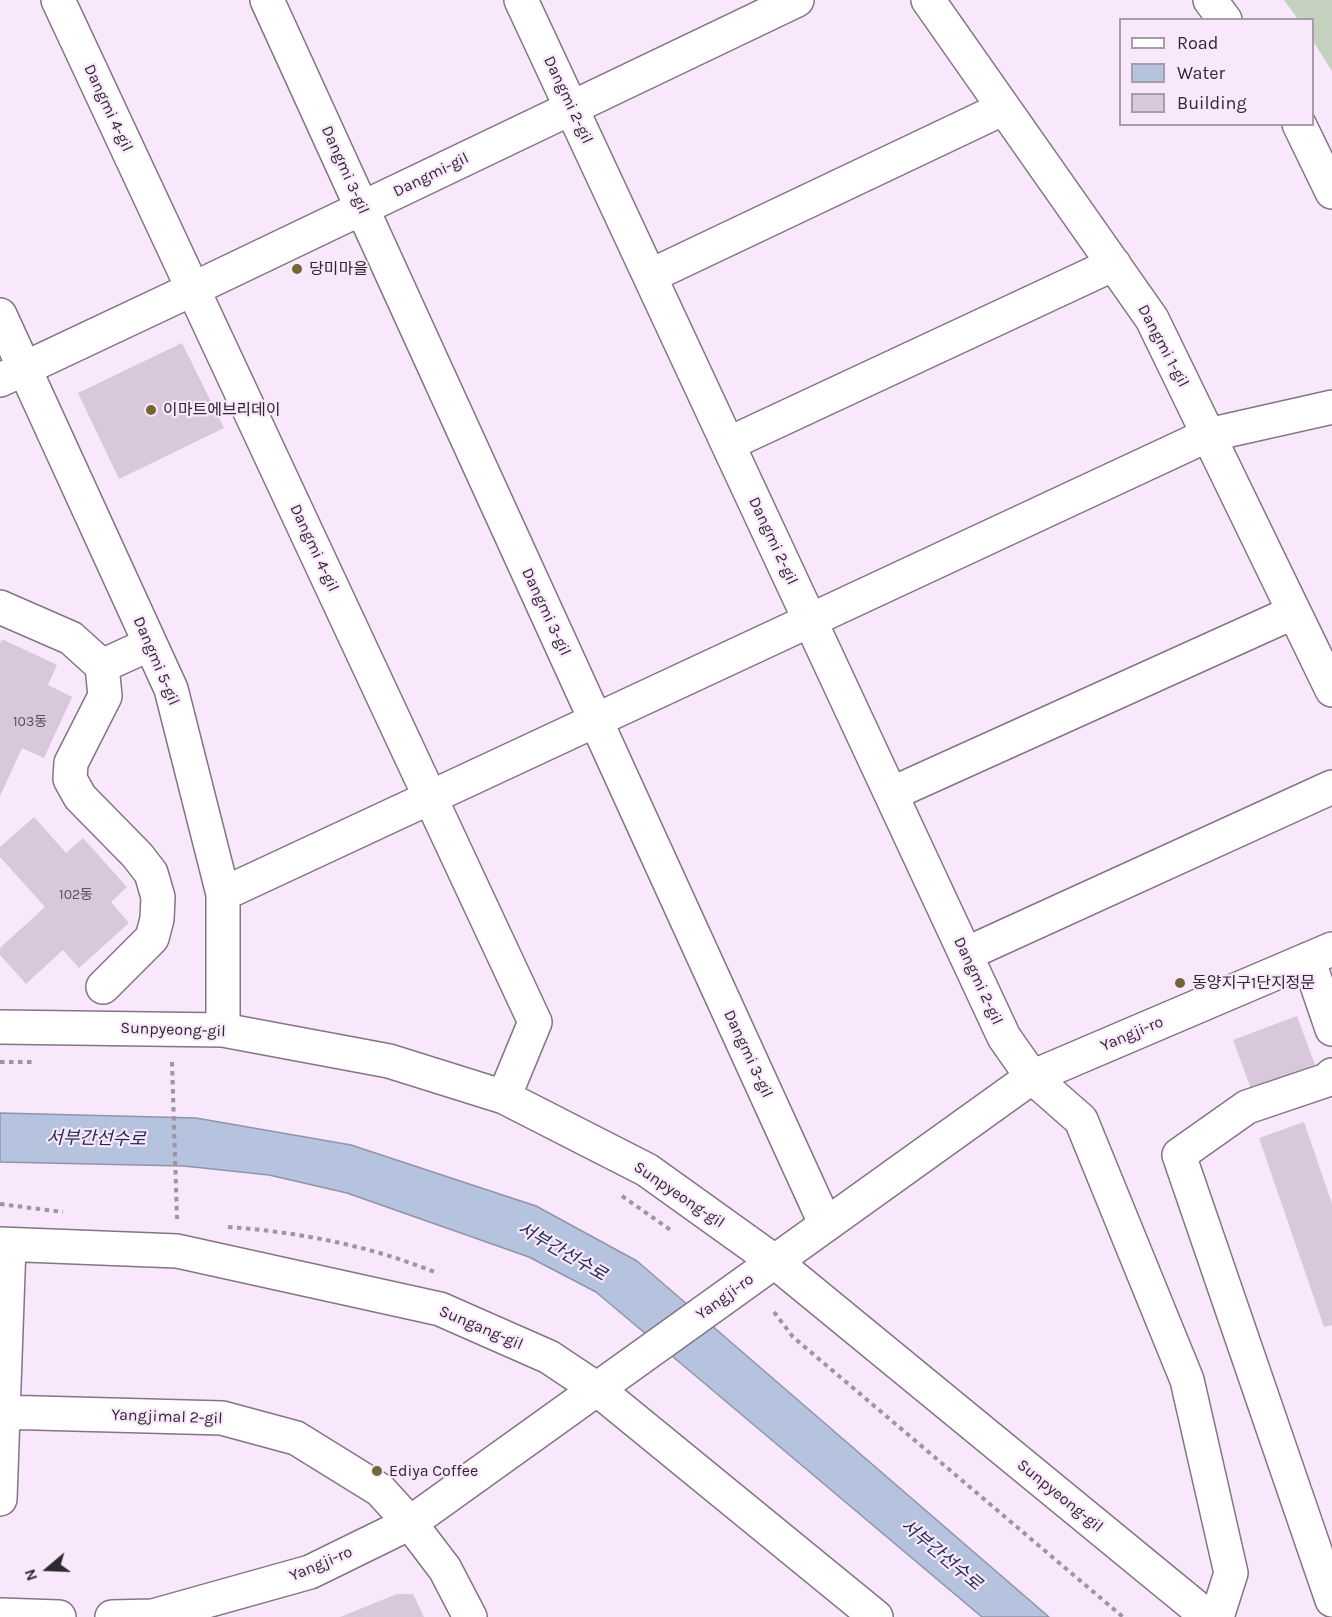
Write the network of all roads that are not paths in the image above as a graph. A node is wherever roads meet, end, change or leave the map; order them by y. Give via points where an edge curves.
1 (58, 0) edge
2 (267, 0) edge
3 (521, 0) edge
4 (797, 0) edge
5 (928, 0) edge
6 (1210, 0) edge
7 (1224, 18) edge
8 (572, 108) junction
9 (1004, 108) junction
10 (1300, 126) edge
11 (1332, 192) edge
12 (362, 208) junction
13 (1114, 264) junction
14 (650, 276) junction
15 (193, 289) junction
16 (0, 315) edge
17 (12, 374) edge
18 (1332, 407) edge
19 (1208, 435) junction
20 (728, 444) junction
21 (0, 607) edge
22 (1294, 612) junction
23 (810, 620) junction
24 (150, 644) junction
25 (102, 666) junction
26 (1332, 690) edge
27 (596, 720) junction
28 (1332, 787) edge
29 (891, 794) junction
30 (430, 797) junction
31 (223, 894) junction
32 (966, 954) junction
33 (1320, 954) edge
34 (103, 987) dead end
35 (0, 1027) edge
36 (1332, 1029) edge
37 (223, 1030) junction
38 (1332, 1075) edge
39 (1032, 1077) junction
40 (504, 1097) junction
41 (826, 1225) junction
42 (4, 1245) edge
43 (764, 1269) junction
44 (607, 1381) junction
45 (2, 1412) edge
46 (0, 1499) edge
47 (410, 1523) junction
48 (1332, 1600) edge
49 (862, 1613) edge
50 (0, 1615) edge
51 (153, 1616) edge
52 (59, 1617) edge
53 (112, 1617) edge
54 (470, 1617) edge
55 (1208, 1617) edge
56 (1217, 1617) edge

1 - 15 street, Dangmi 4-gil
2 - 12 street, Dangmi 3-gil
3 - 8 street, Dangmi 2-gil
4 - 8 street, Dangmi-gil
5 - 9 street, Dangmi 1-gil
6 - 7 street
8 - 12 street, Dangmi-gil
8 - 14 street, Dangmi 2-gil
9 - 13 street, Dangmi 1-gil
9 - 14 street
10 - 11 street
12 - 15 street, Dangmi-gil
12 - 27 street, Dangmi 3-gil
13 - 19 street, Dangmi 1-gil via 1152,319
13 - 20 street
14 - 20 street, Dangmi 2-gil
15 - 17 street, Dangmi-gil
15 - 30 street, Dangmi 4-gil
16 - 17 street, Dangmi 5-gil
17 - 24 street, Dangmi 5-gil
18 - 19 street
19 - 22 street, Dangmi 1-gil
19 - 23 street
20 - 23 street, Dangmi 2-gil
21 - 25 street via 71,638
22 - 26 street, Dangmi 1-gil
22 - 29 street
23 - 27 street
23 - 29 street, Dangmi 2-gil
24 - 25 street
24 - 31 street, Dangmi 5-gil via 171,689
25 - 34 street via 105,696 71,764 70,779 80,797 151,873 158,897 152,938
27 - 30 street
27 - 41 street, Dangmi 3-gil
28 - 32 street
29 - 32 street, Dangmi 2-gil
30 - 31 street
30 - 40 street, Dangmi 4-gil via 536,1022
31 - 37 street, Dangmi 5-gil
32 - 39 street, Dangmi 2-gil via 1004,1037
33 - 36 street
33 - 39 street, Yangji-ro
35 - 37 street, Sunpyeong-gil
37 - 40 street, Sunpyeong-gil via 389,1061
38 - 48 street via 1247,1107 1179,1155
39 - 41 street, Yangji-ro
39 - 56 street via 1081,1120 1187,1380 1231,1573
40 - 43 street, Sunpyeong-gil via 647,1170
41 - 43 street, Yangji-ro
42 - 44 street, Sungang-gil via 177,1251 440,1309
42 - 45 street
43 - 44 street, Yangji-ro
43 - 55 street, Sunpyeong-gil
44 - 47 street, Yangji-ro
44 - 49 street, Sungang-gil
45 - 46 street
45 - 47 street, Yangjimal 2-gil via 222,1418 296,1438 380,1490
47 - 51 street, Yangji-ro via 310,1572
47 - 54 street, Yangjimal 2-gil via 445,1569
50 - 52 street
51 - 53 street, Yangji-ro

